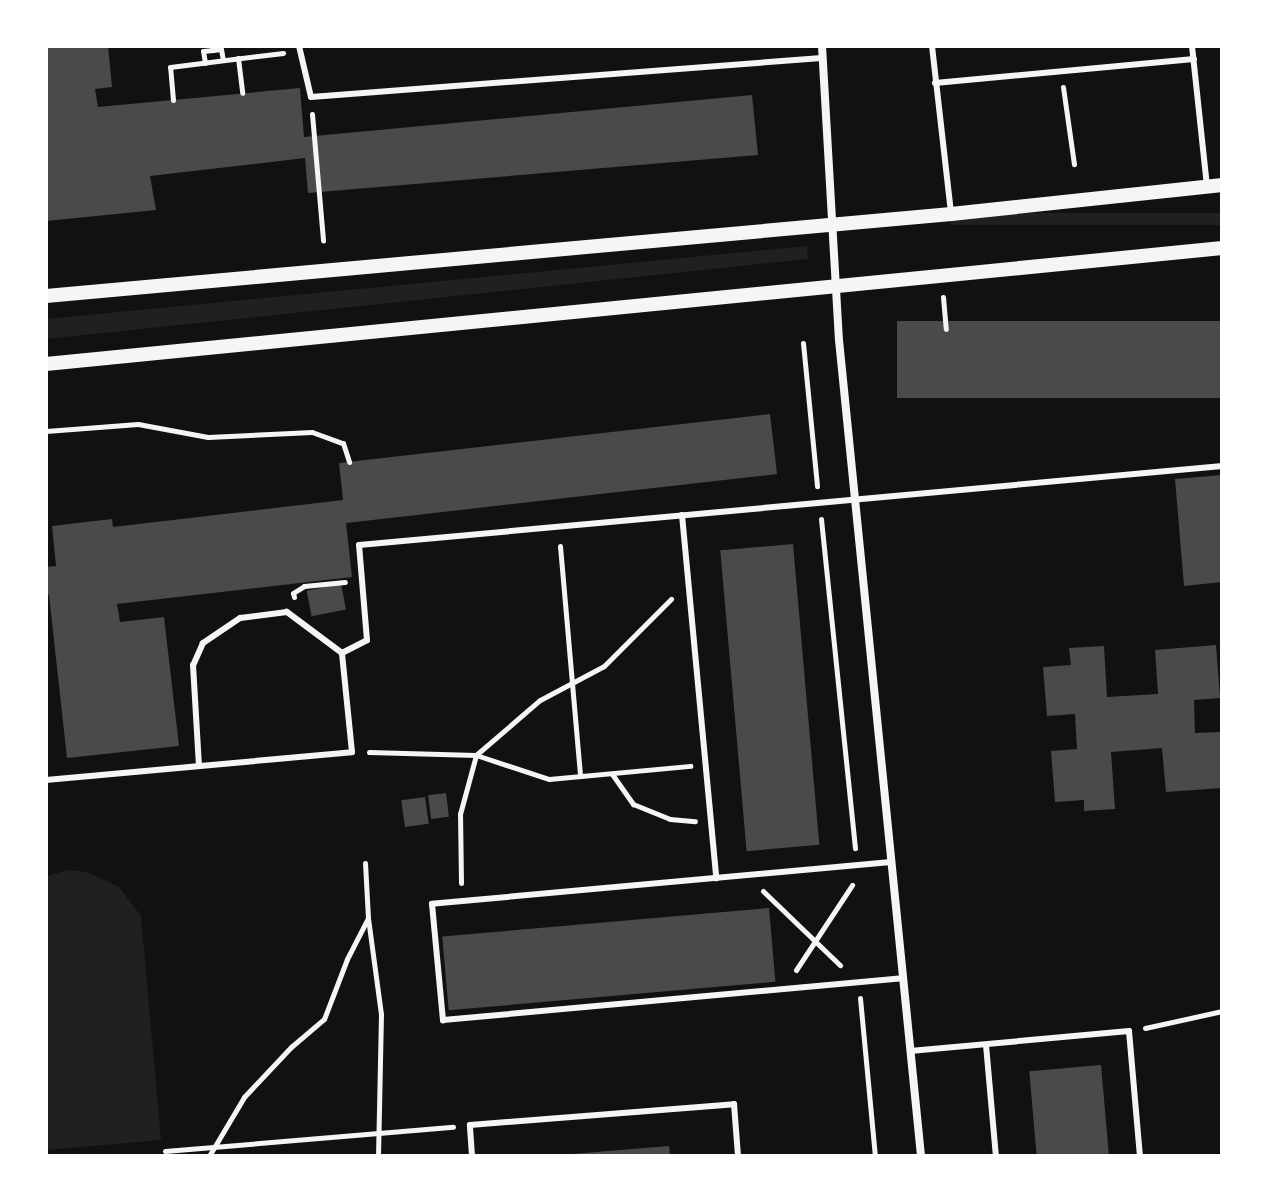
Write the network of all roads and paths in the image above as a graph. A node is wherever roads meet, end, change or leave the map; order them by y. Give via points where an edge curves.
1 (822, 46) edge
2 (932, 46) edge
3 (1192, 46) edge
4 (213, 48) edge
5 (299, 48) edge
6 (238, 58) junction
7 (822, 58) junction
8 (1194, 59) junction
9 (223, 60) junction
10 (205, 63) junction
11 (1061, 70) junction
12 (935, 83) junction
13 (242, 93) dead end
14 (311, 97) junction
15 (173, 100) dead end
16 (1074, 164) dead end
17 (1215, 186) edge
18 (951, 214) junction
19 (831, 225) junction
20 (323, 241) dead end
21 (1222, 248) edge
22 (835, 285) junction
23 (46, 296) edge
24 (803, 343) dead end
25 (46, 364) edge
26 (46, 431) edge
27 (349, 462) dead end
28 (1222, 466) edge
29 (854, 499) junction
30 (819, 502) junction
31 (682, 515) junction
32 (558, 527) junction
33 (362, 581) junction
34 (689, 581) junction
35 (299, 620) junction
36 (342, 653) junction
37 (572, 683) junction
38 (352, 752) junction
39 (476, 755) junction
40 (705, 765) junction
41 (199, 766) junction
42 (612, 773) junction
43 (580, 776) junction
44 (46, 780) edge
45 (711, 821) junction
46 (891, 862) junction
47 (365, 863) dead end
48 (857, 865) junction
49 (748, 875) junction
50 (716, 878) junction
51 (461, 902) junction
52 (368, 918) junction
53 (815, 942) junction
54 (902, 978) junction
55 (859, 982) junction
56 (779, 989) junction
57 (1222, 1011) edge
58 (1129, 1031) junction
59 (986, 1045) junction
60 (910, 1051) junction
61 (470, 1125) junction
62 (378, 1133) junction
63 (212, 1147) junction
64 (165, 1151) dead end
65 (209, 1156) edge
66 (378, 1156) edge
67 (472, 1156) edge
68 (738, 1156) edge
69 (875, 1156) edge
70 (921, 1156) edge
71 (996, 1156) edge
72 (1140, 1156) edge

1 - 7 street
2 - 12 lane
3 - 8 lane
4 - 9 path via 221,49
4 - 10 path via 203,51
5 - 6 path
5 - 14 lane
6 - 9 path
6 - 13 path
7 - 14 lane
7 - 19 street
8 - 11 lane
8 - 17 lane
9 - 10 path
10 - 15 path via 170,67
11 - 12 lane
11 - 16 path
12 - 18 lane
14 - 20 path
17 - 18 street
18 - 19 street
19 - 22 street
19 - 23 street
21 - 22 street
22 - 25 street
22 - 29 street
24 - 30 path
26 - 27 path via 138,424 208,437 312,432 343,443
28 - 29 lane
29 - 30 lane
29 - 46 street
30 - 31 lane
30 - 48 path
31 - 32 lane
31 - 34 lane
32 - 33 lane via 359,545
32 - 37 path
33 - 35 path via 304,586 293,593
33 - 36 lane via 367,640
34 - 37 path via 604,666
34 - 40 lane
35 - 36 lane
35 - 41 lane via 287,612 240,618 203,643 193,665
36 - 38 lane
37 - 39 path via 540,700
37 - 43 path
38 - 39 path
38 - 41 lane
39 - 43 path via 549,779
39 - 51 path via 460,814
40 - 42 path
40 - 45 lane
41 - 44 lane
42 - 43 path
42 - 45 path via 633,804 670,819
45 - 50 lane
46 - 48 lane
46 - 54 street
47 - 52 path
48 - 49 lane
48 - 53 path via 854,883
49 - 50 lane
49 - 53 path
50 - 51 lane
51 - 56 lane via 432,904 443,1020
52 - 62 path via 381,1014
52 - 63 path via 324,1019 244,1097
53 - 55 path
53 - 56 path
54 - 55 lane
54 - 60 street
55 - 56 lane
55 - 69 path
57 - 58 path
58 - 59 lane
58 - 72 lane
59 - 60 lane
59 - 71 lane
60 - 70 street
61 - 62 path
61 - 67 lane
61 - 68 lane via 734,1104
62 - 63 path
62 - 66 path
63 - 64 path
63 - 65 path

